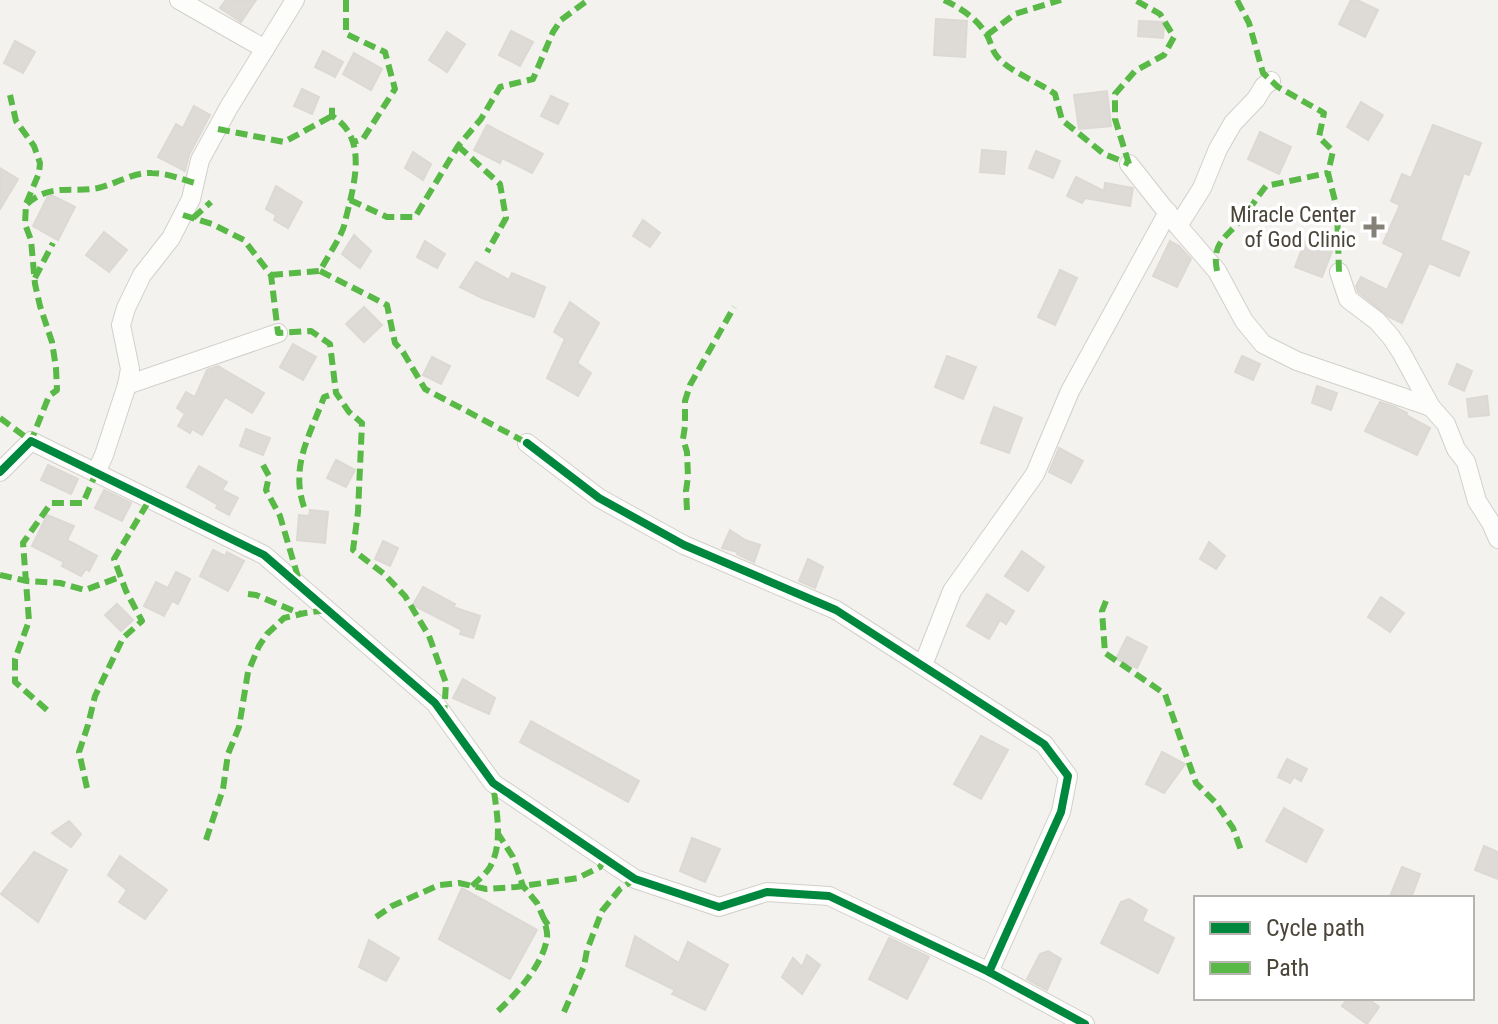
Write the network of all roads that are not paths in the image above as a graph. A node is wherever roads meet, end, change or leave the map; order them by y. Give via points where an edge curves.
1 (179, 0) edge
2 (295, 0) edge
3 (265, 49) junction
4 (1271, 81) dead end
5 (1129, 164) dead end
6 (1173, 219) junction
7 (1339, 272) dead end
8 (278, 333) dead end
9 (127, 385) junction
10 (1431, 407) junction
11 (527, 443) dead end
12 (0, 472) edge
13 (96, 473) junction
14 (1498, 539) edge
15 (923, 665) junction
16 (989, 972) junction
17 (1085, 1024) edge

1 - 3 street
2 - 3 street
3 - 9 street via 200,160 191,199 171,238 142,275 126,308 121,325 130,369
4 - 6 street via 1233,123 1202,188
5 - 6 street
6 - 10 street via 1217,271 1263,344
6 - 15 street via 1070,391 1035,474 952,591
7 - 10 street via 1348,299 1391,337
8 - 9 street
9 - 13 street
10 - 14 street via 1466,462 1477,501
11 - 15 street via 599,498 684,545 836,610
12 - 13 street via 31,441
13 - 16 street via 264,555 435,703 493,783 635,879 719,907 767,892 829,896
15 - 16 street via 1044,744 1068,776 1061,812
16 - 17 street

